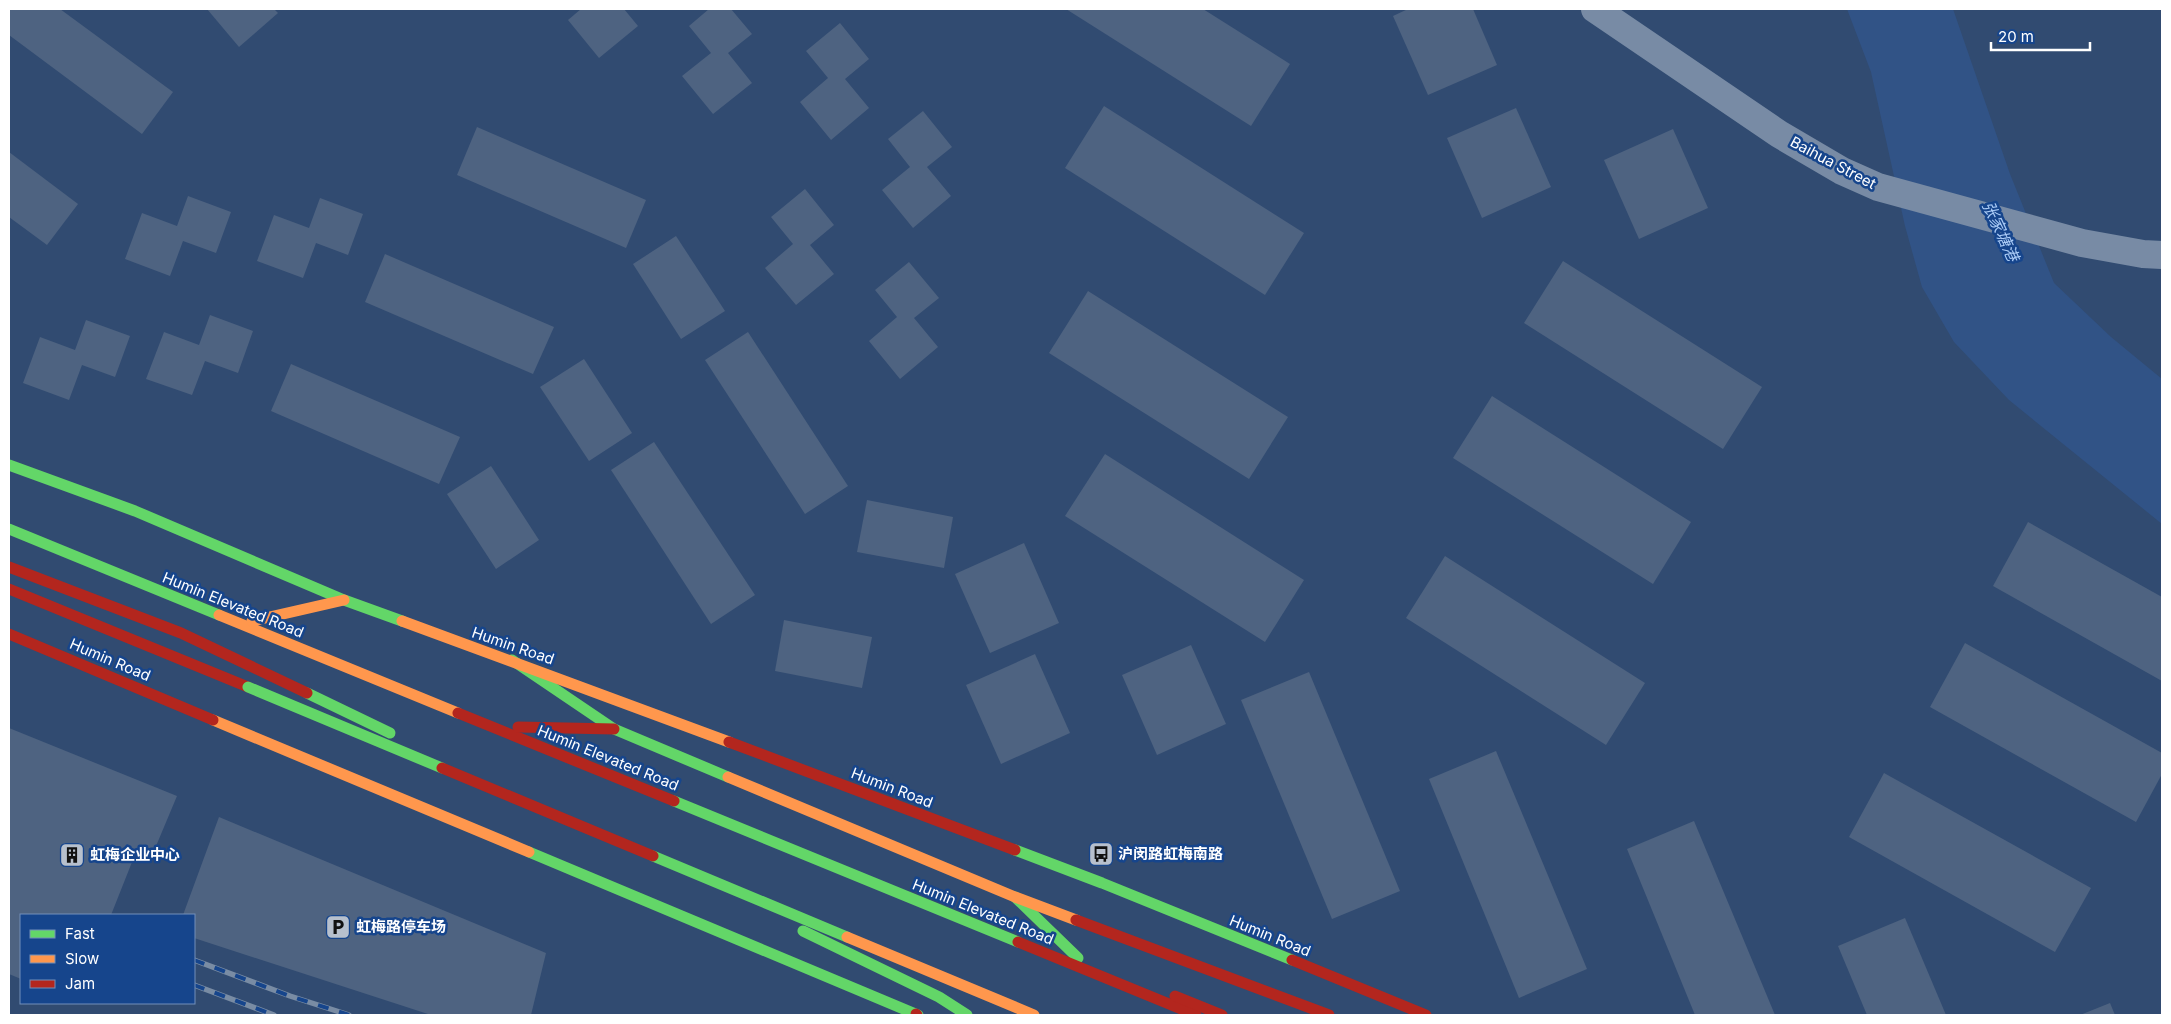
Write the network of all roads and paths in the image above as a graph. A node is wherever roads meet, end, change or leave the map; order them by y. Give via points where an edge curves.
1 (1594, 9) edge
2 (2162, 255) edge
3 (9, 465) edge
4 (9, 529) edge
5 (9, 567) edge
6 (9, 589) edge
7 (344, 600) junction
8 (252, 621) junction
9 (9, 634) edge
10 (512, 660) junction
11 (518, 727) junction
12 (614, 730) junction
13 (1015, 897) junction
14 (1078, 958) junction
15 (917, 1015) edge
16 (967, 1015) edge
17 (1034, 1015) edge
18 (1196, 1015) edge
19 (1222, 1015) edge
20 (1330, 1015) edge
21 (1426, 1015) edge

1 - 2 street, Baihua Street via 1779,134 1842,171 1878,187 2082,243
3 - 7 main road, Humin Road via 135,511
4 - 8 main road
4 - 18 main road, Humin Elevated Road
5 - 16 main road via 181,633 939,997
6 - 17 main road, bridge
7 - 8 main road
7 - 10 main road, Humin Road
8 - 11 main road
9 - 15 main road, Humin Road
10 - 12 main road
10 - 21 main road, Humin Road via 1102,883
11 - 12 main road
11 - 14 main road
12 - 13 main road
13 - 14 main road
13 - 20 main road
14 - 19 main road

